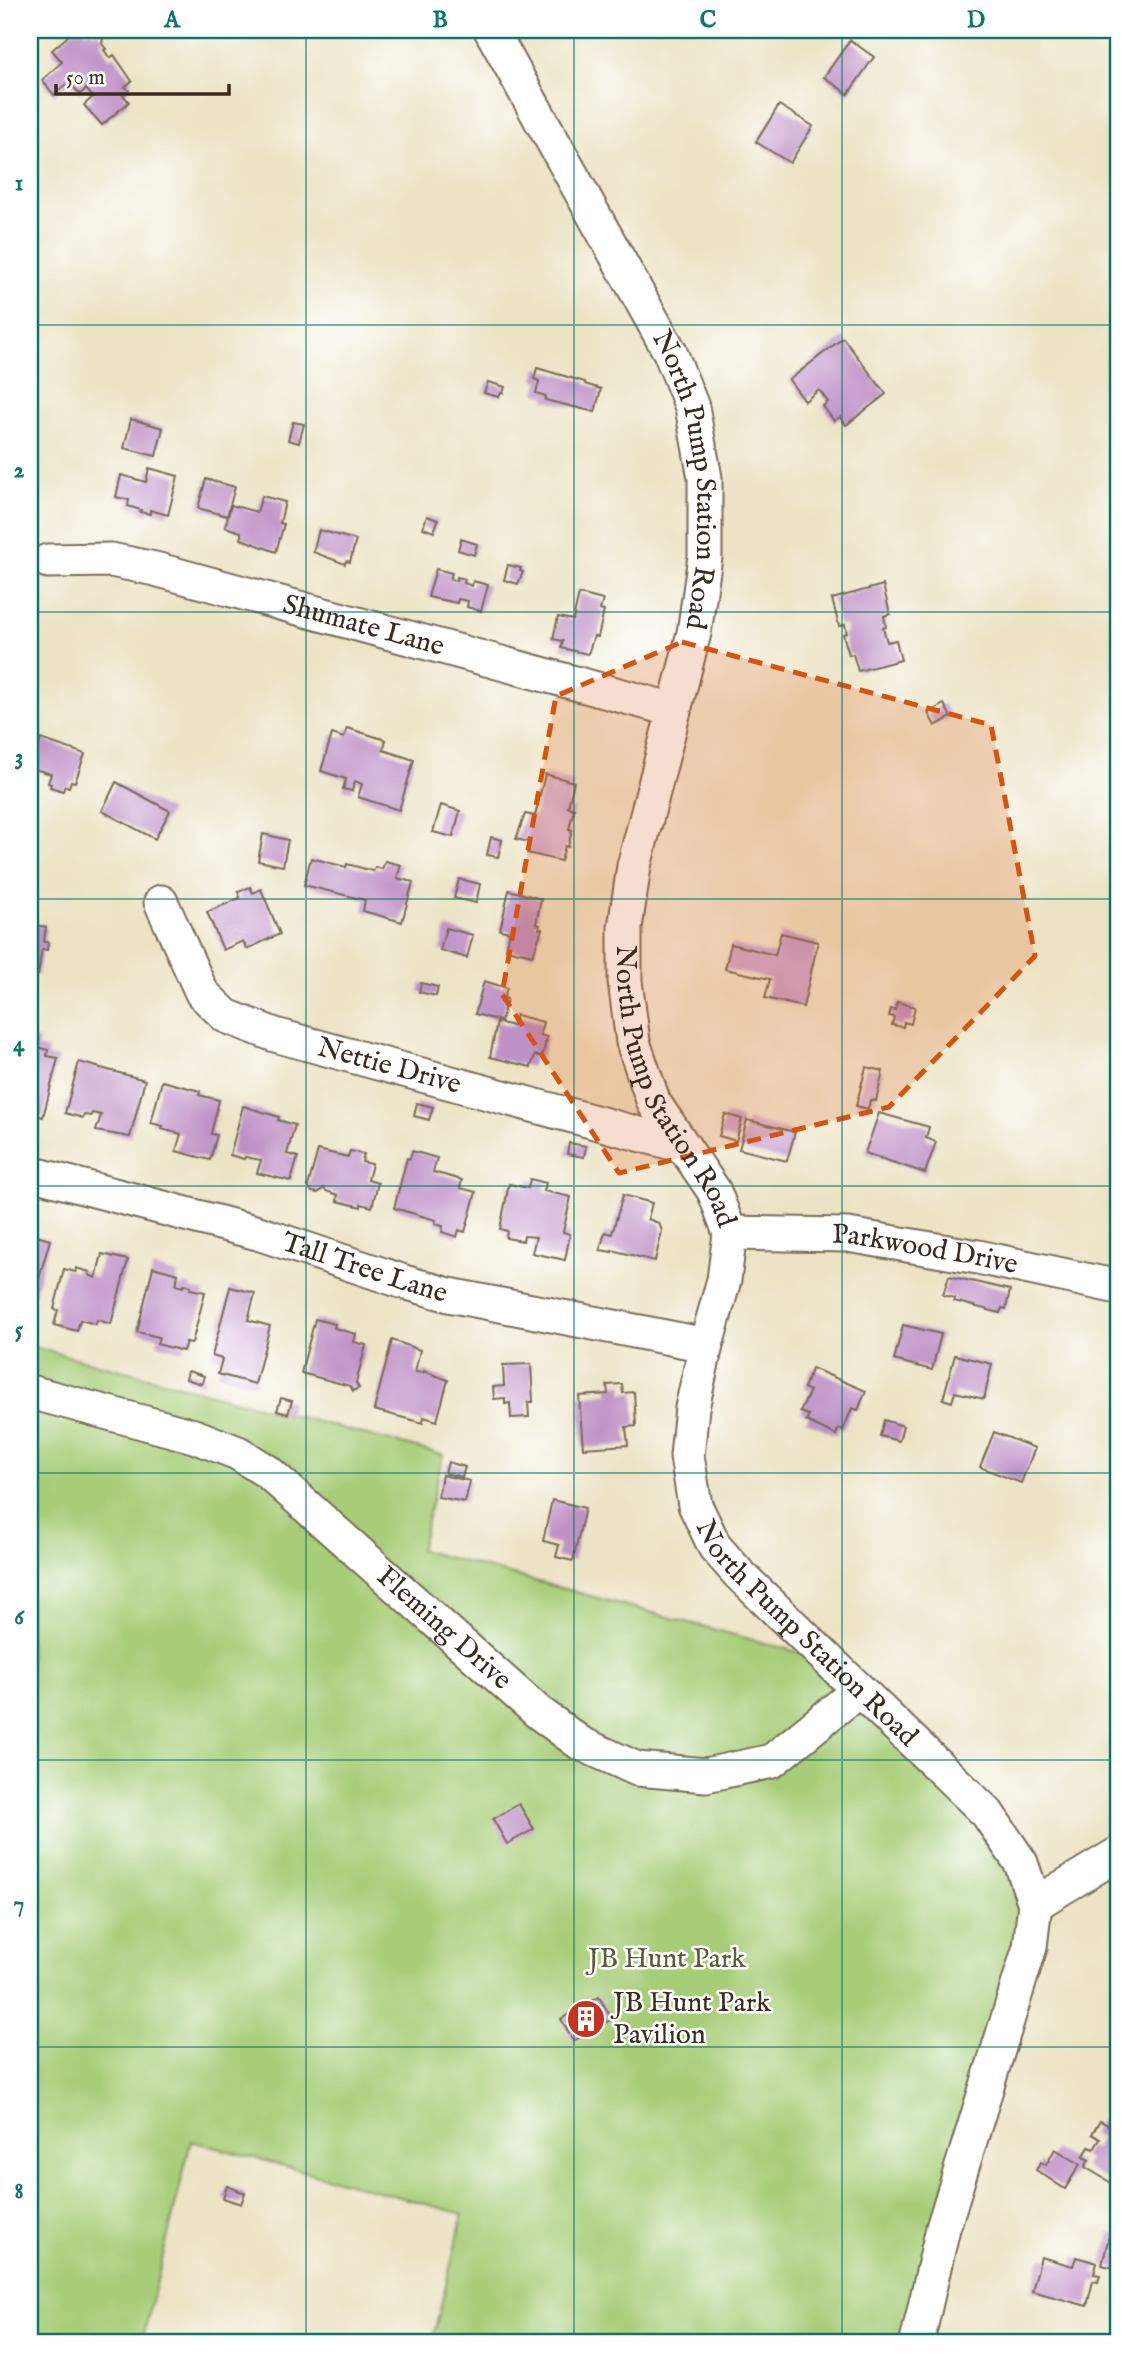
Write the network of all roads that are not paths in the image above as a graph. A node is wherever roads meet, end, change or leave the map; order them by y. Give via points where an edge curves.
1 (491, 30) edge
2 (48, 561) dead end
3 (674, 710) junction
4 (161, 902) dead end
5 (683, 1146) junction
6 (30, 1173) edge
7 (730, 1233) junction
8 (1118, 1287) edge
9 (706, 1345) junction
10 (30, 1392) edge
11 (859, 1690) junction
12 (1118, 1854) edge
13 (1035, 1904) junction
14 (918, 2342) edge

1 - 3 street, North Pump Station Road via 670,352 692,407 705,478 705,557 694,632
2 - 3 street, Shumate Lane via 111,560 155,569
3 - 5 street, North Pump Station Road via 634,866 625,928 625,981 637,1054 654,1102
4 - 5 street, Nettie Drive via 202,993 226,1016 275,1035
5 - 7 street, North Pump Station Road via 714,1191
6 - 9 street, Tall Tree Lane via 258,1233 449,1295
7 - 8 street, Parkwood Drive via 848,1235
7 - 9 street, North Pump Station Road via 724,1280
9 - 11 street, North Pump Station Road via 687,1456 695,1505 715,1547
10 - 11 street, Fleming Drive via 194,1436 238,1453 268,1472 538,1712 580,1744 637,1769 706,1775 772,1761
11 - 13 street, North Pump Station Road via 987,1813 1021,1864
12 - 13 street
13 - 14 street, North Pump Station Road via 1030,1947 943,2228

